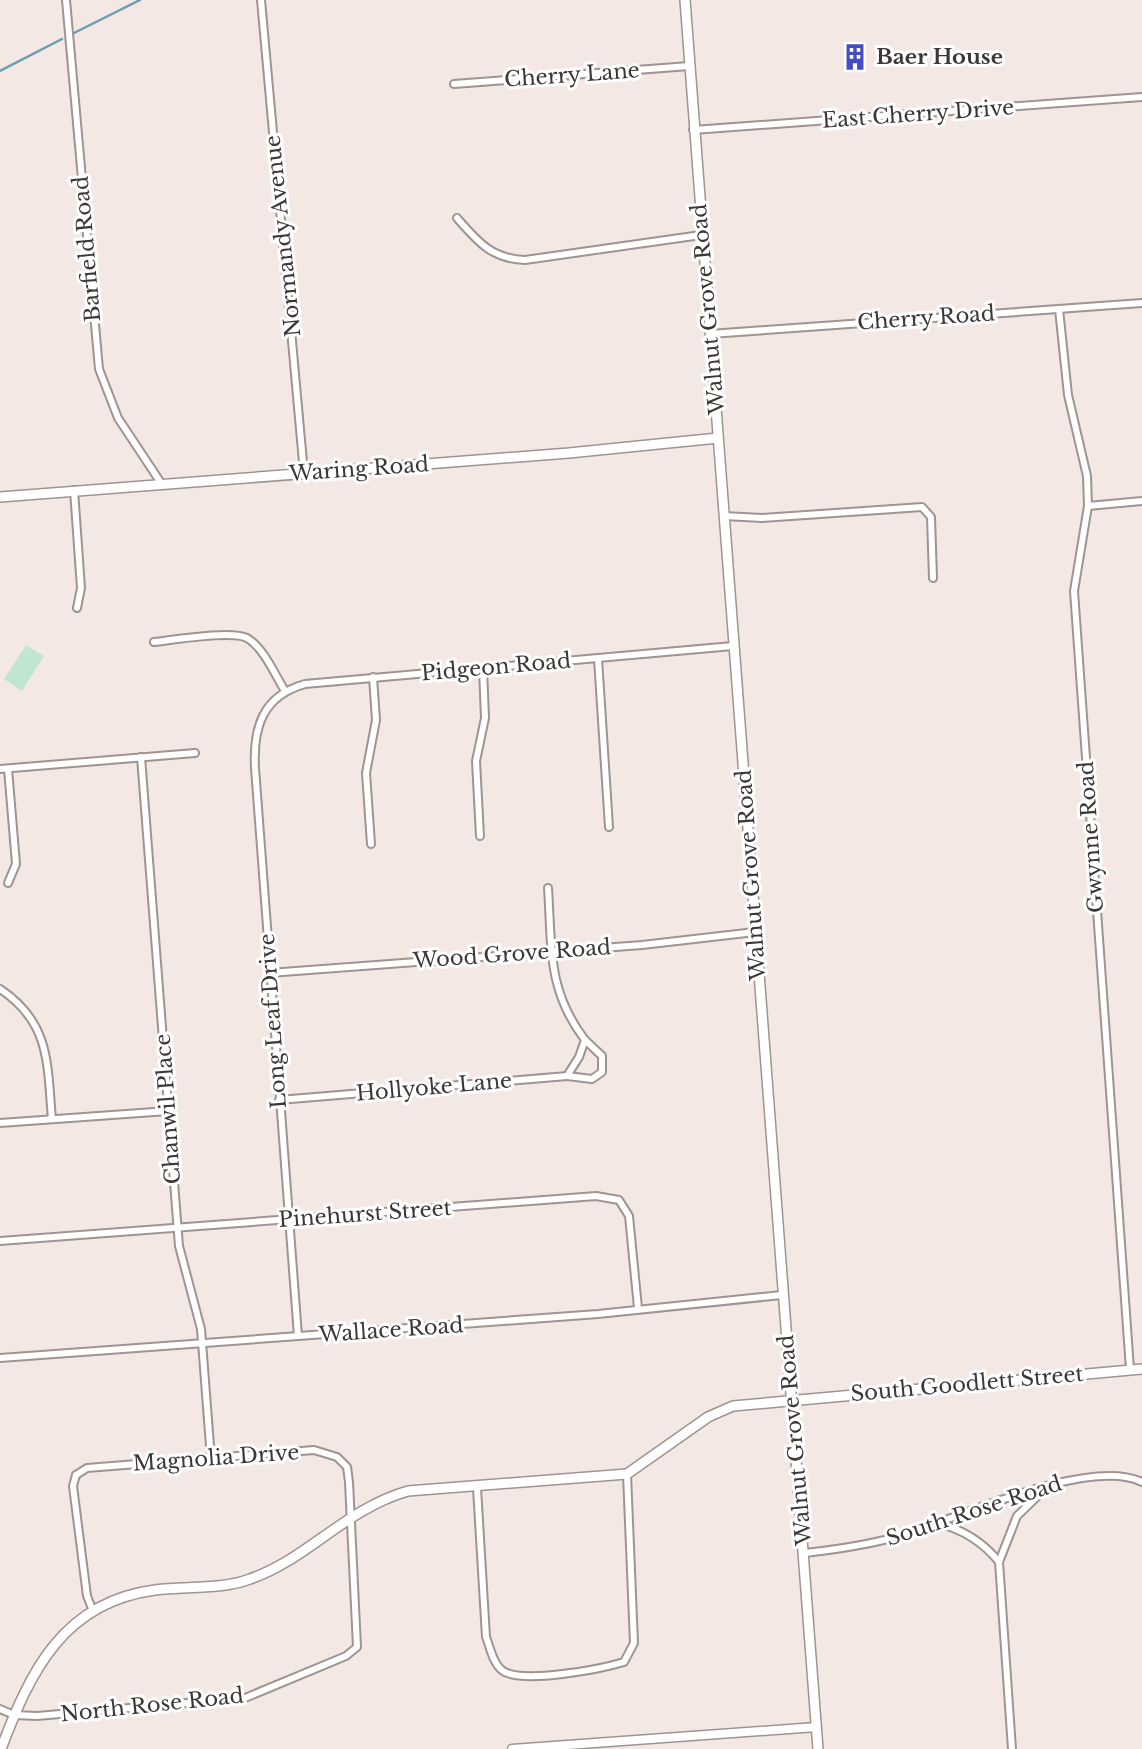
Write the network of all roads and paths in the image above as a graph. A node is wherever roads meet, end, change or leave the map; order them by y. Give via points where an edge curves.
1 (66, 0) edge
2 (261, 0) edge
3 (685, 0) edge
4 (690, 66) junction
5 (454, 84) dead end
6 (1142, 97) edge
7 (693, 130) junction
8 (457, 218) dead end
9 (701, 234) junction
10 (1142, 303) edge
11 (1059, 309) junction
12 (710, 334) junction
13 (718, 438) junction
14 (304, 473) junction
15 (161, 483) junction
16 (74, 490) junction
17 (0, 496) edge
18 (1142, 501) edge
19 (1088, 506) junction
20 (723, 516) junction
21 (933, 578) dead end
22 (77, 608) dead end
23 (154, 642) dead end
24 (733, 646) junction
25 (598, 659) junction
26 (483, 669) junction
27 (373, 677) junction
28 (285, 691) junction
29 (267, 708) joint
30 (195, 753) dead end
31 (141, 757) junction
32 (4, 769) edge
33 (609, 827) dead end
34 (480, 836) dead end
35 (370, 844) dead end
36 (8, 883) dead end
37 (548, 888) dead end
38 (755, 932) junction
39 (552, 951) junction
40 (270, 972) junction
41 (0, 989) edge
42 (584, 1040) junction
43 (567, 1076) junction
44 (279, 1100) junction
45 (168, 1111) junction
46 (52, 1119) junction
47 (0, 1124) edge
48 (289, 1220) junction
49 (177, 1228) junction
50 (0, 1241) edge
51 (782, 1295) junction
52 (638, 1308) junction
53 (298, 1336) junction
54 (202, 1344) junction
55 (0, 1358) edge
56 (1142, 1368) edge
57 (1130, 1369) junction
58 (792, 1401) junction
59 (211, 1458) junction
60 (69, 1468) dead end
61 (626, 1474) junction
62 (76, 1475) junction
63 (1142, 1482) edge
64 (1046, 1487) junction
65 (477, 1488) junction
66 (351, 1515) junction
67 (937, 1523) junction
68 (805, 1553) junction
69 (999, 1562) junction
70 (93, 1611) junction
71 (0, 1709) edge
72 (13, 1715) junction
73 (816, 1727) junction
74 (8, 1731) junction
75 (1, 1749) edge
76 (9, 1749) edge
77 (512, 1749) edge
78 (818, 1749) edge
79 (1012, 1749) edge

1 - 15 street, Barfield Road via 99,369 118,418
2 - 14 street, Normandy Avenue
3 - 4 main road, Walnut Grove Road
4 - 5 street, Cherry Lane
4 - 7 main road, Walnut Grove Road
6 - 7 street, East Cherry Drive
7 - 9 main road, Walnut Grove Road
8 - 9 street via 481,246 504,259 525,260
9 - 12 main road, Walnut Grove Road
10 - 11 street, Cherry Road
11 - 12 street, Cherry Road
11 - 19 street, Gwynne Road via 1068,395 1087,476
12 - 13 main road, Walnut Grove Road
13 - 14 main road, Waring Road
13 - 20 main road, Walnut Grove Road
14 - 15 main road, Waring Road
15 - 16 main road, Waring Road
16 - 17 main road, Waring Road
16 - 22 street via 81,588
18 - 19 street
19 - 57 street, Gwynne Road via 1074,591
20 - 21 street via 762,518 922,507 930,517
20 - 24 main road, Walnut Grove Road
23 - 28 street via 246,638
24 - 25 street, Pidgeon Road
24 - 38 main road, Walnut Grove Road
25 - 26 street, Pidgeon Road
25 - 33 street
26 - 27 street, Pidgeon Road
26 - 34 street via 485,718 476,761
27 - 28 street, Pidgeon Road via 305,684
27 - 35 street via 376,720 366,772
28 - 29 street, Pidgeon Road
29 - 40 street, Long Leaf Drive via 256,728 254,753
30 - 31 street
31 - 32 street
31 - 45 street, Chanwil Place
32 - 36 street via 16,864
37 - 39 street
38 - 39 street, Wood Grove Road
38 - 51 main road, Walnut Grove Road
39 - 40 street, Wood Grove Road
39 - 42 street via 560,1000
40 - 44 street, Long Leaf Drive
41 - 46 street via 22,1006 40,1032 47,1056
42 - 43 street
42 - 43 street, Hollyoke Lane via 602,1056 602,1072 593,1079
43 - 44 street, Hollyoke Lane
44 - 48 street, Long Leaf Drive
45 - 46 street
45 - 49 street, Chanwil Place
46 - 47 street
48 - 49 street, Pinehurst Street
48 - 52 street, Pinehurst Street via 596,1196 619,1200 629,1216
48 - 53 street, Long Leaf Drive
49 - 50 street, Pinehurst Street
49 - 54 street, Chanwil Place
51 - 52 street, Wallace Road
51 - 58 main road, Walnut Grove Road
52 - 53 street, Wallace Road
53 - 54 street, Wallace Road
54 - 55 street, Wallace Road
54 - 59 street, Chanwil Place
56 - 57 main road, South Goodlett Street
57 - 58 main road, South Goodlett Street
58 - 61 main road, South Goodlett Street via 733,1406 708,1417
58 - 68 main road, Walnut Grove Road
59 - 62 street, Magnolia Drive via 87,1468
59 - 66 street, Magnolia Drive via 326,1452 347,1467
60 - 62 street
61 - 65 main road
61 - 65 street via 634,1643 624,1662 587,1671 523,1675 504,1671 493,1658 486,1636
62 - 70 street via 73,1486 87,1596
63 - 64 street, South Rose Road via 1088,1476
64 - 67 street, South Rose Road
64 - 69 street via 1017,1516
65 - 66 main road via 408,1491 379,1499
66 - 70 main road via 250,1580 153,1590
66 - 72 street, North Rose Road via 357,1647 346,1656 245,1698
67 - 68 street, South Rose Road via 858,1548
67 - 69 street via 975,1539
68 - 73 main road, Walnut Grove Road
69 - 79 street
70 - 72 main road via 41,1660
71 - 72 street
72 - 74 main road
73 - 77 street
73 - 78 main road, Walnut Grove Road
74 - 75 main road
74 - 76 main road

